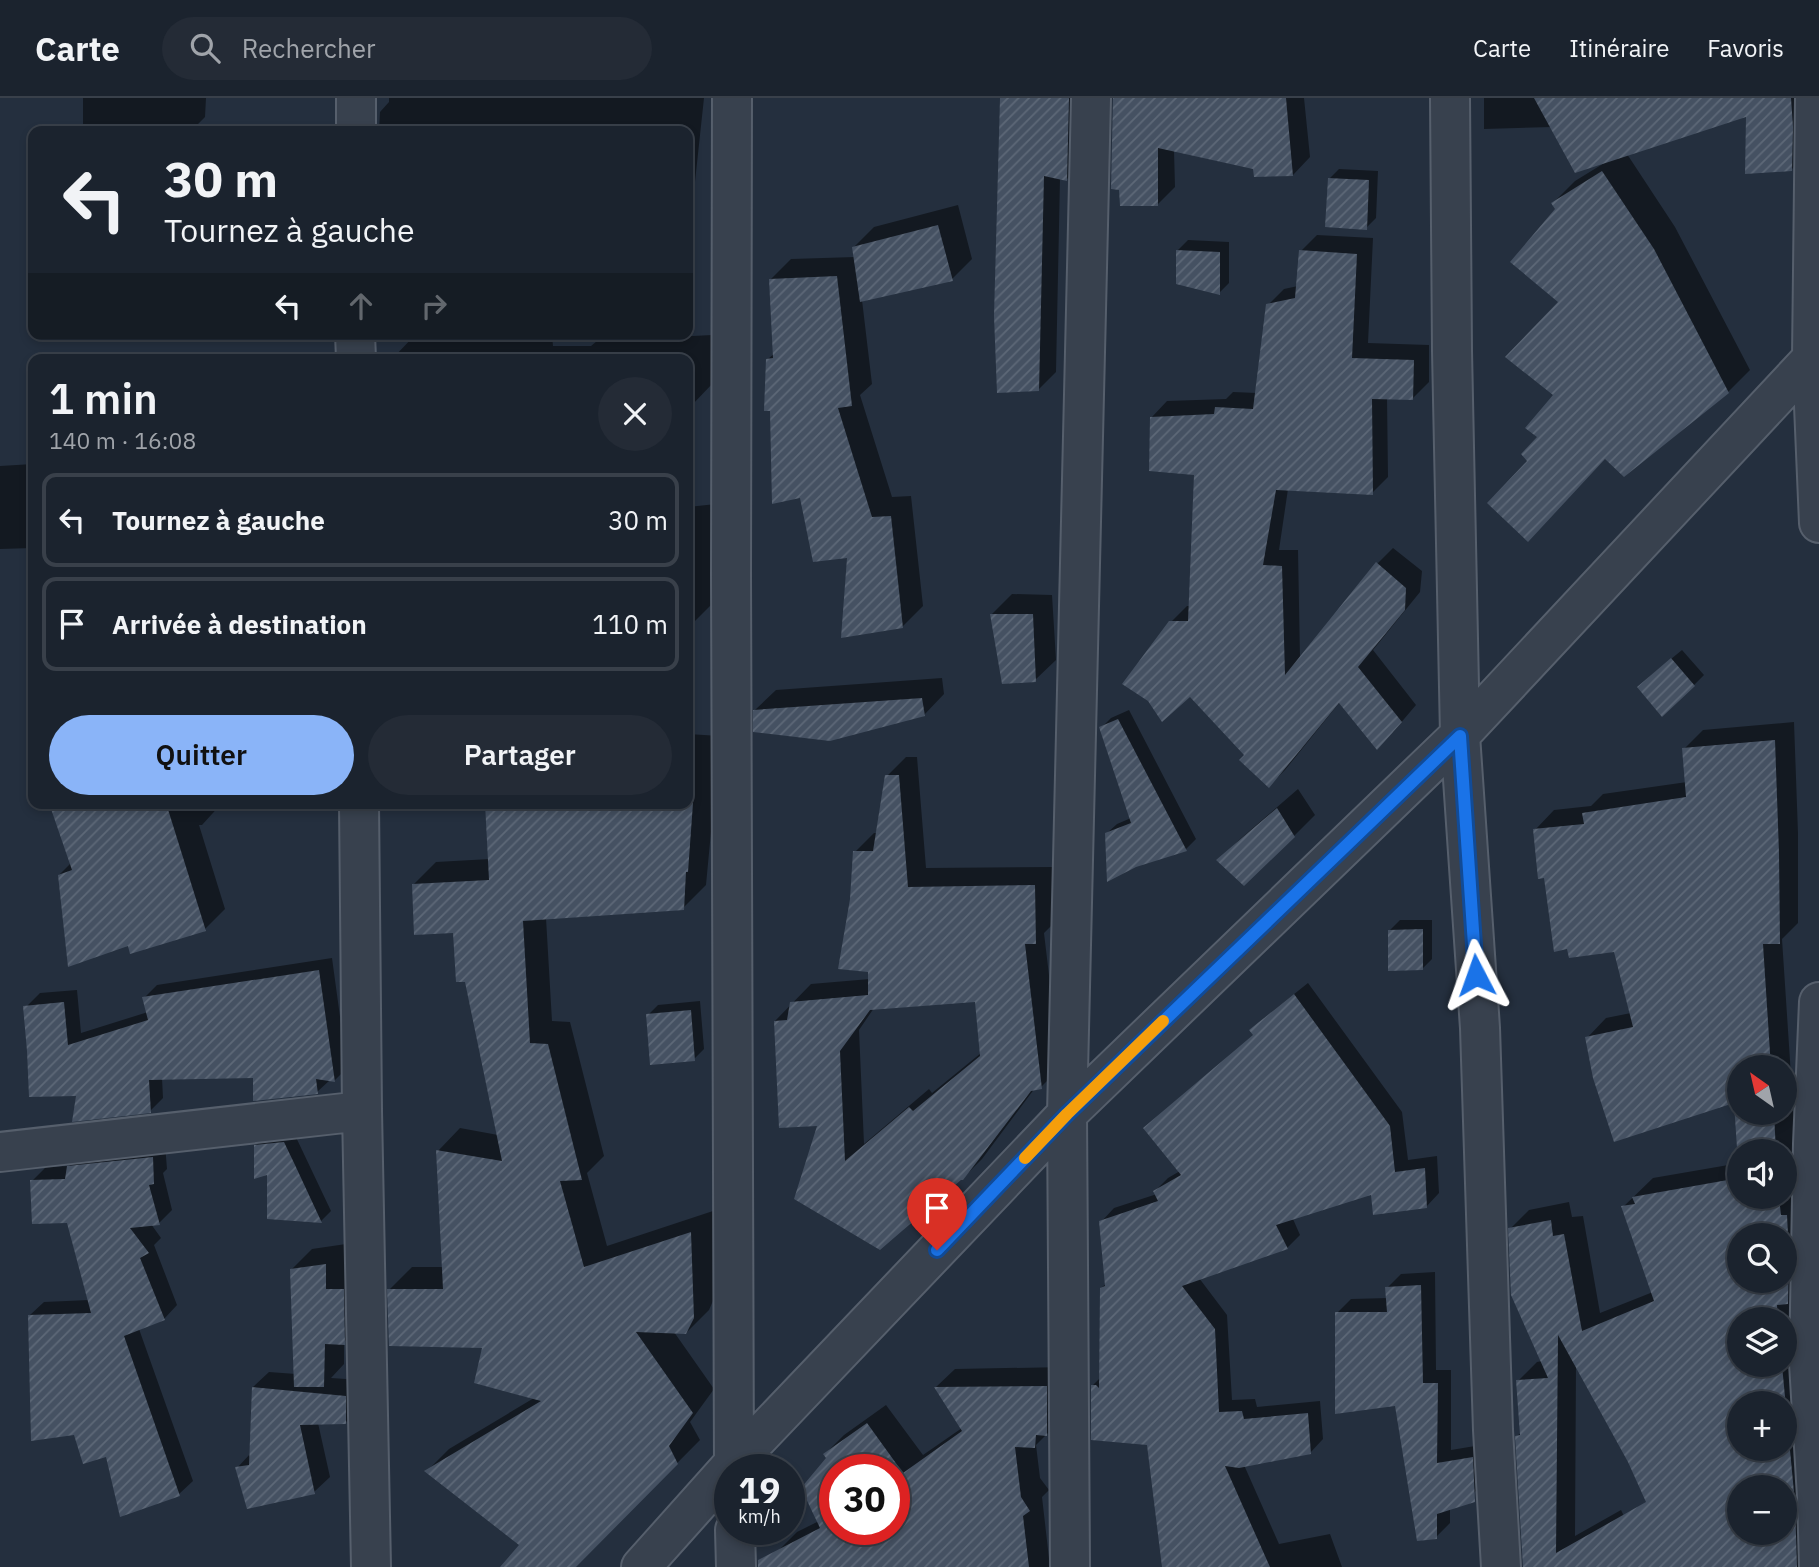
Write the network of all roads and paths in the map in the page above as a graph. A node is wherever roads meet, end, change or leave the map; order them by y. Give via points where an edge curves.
1 (356, 98) edge
2 (732, 98) edge
3 (1091, 98) edge
4 (1450, 98) edge
5 (1815, 98) edge
6 (356, 126) edge
7 (1815, 355) edge
8 (1819, 523) edge
9 (1460, 736) junction
10 (359, 809) edge
11 (1819, 1002) edge
12 (362, 1111) junction
13 (1067, 1114) junction
14 (0, 1152) edge
15 (734, 1454) edge
16 (746, 1454) edge
17 (714, 1489) edge
18 (736, 1545) edge
19 (370, 1567) edge
20 (641, 1567) edge
21 (736, 1567) edge
22 (1070, 1567) edge
23 (1501, 1567) edge
24 (1819, 1567) edge

1 - 6 street
2 - 15 street
3 - 13 street
4 - 9 street
5 - 7 street
7 - 8 street
7 - 9 street
9 - 13 street
9 - 23 street via 1480,1028
10 - 12 street
11 - 24 street via 1809,1350
12 - 14 street
12 - 19 street
13 - 16 street
13 - 22 street
17 - 20 street
18 - 21 street

